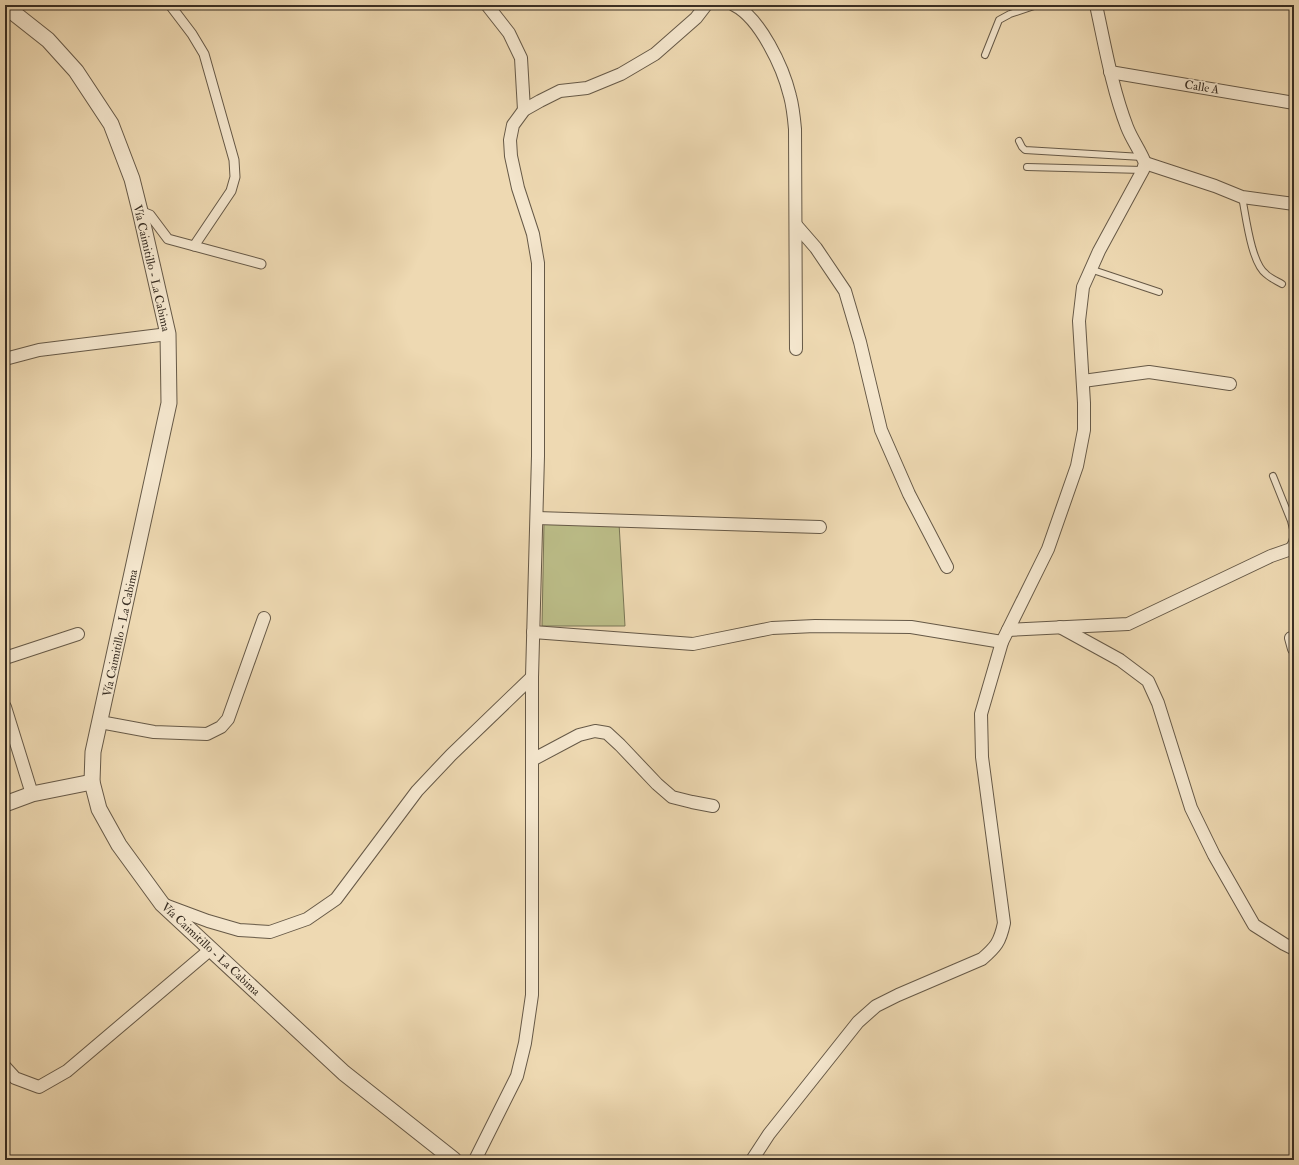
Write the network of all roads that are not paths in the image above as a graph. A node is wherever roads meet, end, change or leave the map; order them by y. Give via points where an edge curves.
1 (170, 5) edge
2 (487, 5) edge
3 (706, 5) edge
4 (734, 5) edge
5 (1037, 5) edge
6 (1096, 5) edge
7 (5, 6) edge
8 (985, 55) dead end
9 (1110, 72) junction
10 (1294, 103) edge
11 (524, 110) junction
12 (1019, 142) dead end
13 (1143, 163) junction
14 (1027, 168) dead end
15 (1242, 197) junction
16 (1294, 204) edge
17 (140, 211) junction
18 (796, 225) junction
19 (194, 246) junction
20 (261, 264) dead end
21 (1090, 269) junction
22 (1282, 284) dead end
23 (1159, 292) dead end
24 (168, 334) junction
25 (796, 349) dead end
26 (5, 359) edge
27 (1083, 381) junction
28 (1230, 384) dead end
29 (1273, 476) dead end
30 (537, 518) junction
31 (820, 527) dead end
32 (1294, 534) edge
33 (1290, 549) edge
34 (947, 567) dead end
35 (264, 618) dead end
36 (1060, 627) junction
37 (1008, 630) junction
38 (534, 632) junction
39 (78, 634) dead end
40 (1002, 642) junction
41 (5, 658) edge
42 (532, 677) junction
43 (5, 707) edge
44 (100, 722) junction
45 (532, 760) junction
46 (92, 782) junction
47 (32, 794) junction
48 (5, 804) edge
49 (713, 806) dead end
50 (162, 904) junction
51 (1294, 949) edge
52 (211, 950) junction
53 (5, 1067) edge
54 (454, 1160) edge
55 (476, 1160) edge
56 (752, 1160) edge

1 - 19 street via 204,54 234,160 235,177 231,191
2 - 11 street via 509,33 521,58
3 - 11 street via 696,18 655,54 622,74 586,88 560,92
4 - 18 street via 746,13 765,35 790,95 795,129
5 - 8 lane via 999,20
6 - 9 street
7 - 17 street, Vía Caimitillo - La Cabima via 48,40 76,71 107,117 132,179
9 - 10 street, Calle A
9 - 13 street via 1126,125
11 - 30 street via 514,125 510,140 518,188 533,234 538,263
12 - 13 lane via 1025,150
13 - 14 lane
13 - 15 street
13 - 21 street
15 - 16 street
15 - 22 lane via 1259,266
17 - 19 street via 150,215 168,239
17 - 24 street, Vía Caimitillo - La Cabima
18 - 25 street
18 - 34 street via 816,248 845,291 860,342 880,430 909,494
19 - 20 street
21 - 23 lane
21 - 27 street via 1083,287 1079,321
24 - 26 street via 39,350
24 - 44 street, Vía Caimitillo - La Cabima via 169,403
27 - 28 street via 1148,372
27 - 37 street via 1084,430 1077,466 1048,549
29 - 32 lane
30 - 31 street
30 - 38 street
32 - 33 lane
33 - 36 street via 1128,624
35 - 44 street via 228,719 221,727 207,734 154,732
36 - 37 street
36 - 51 street via 1120,660 1148,681 1158,703 1191,808 1214,855 1254,925
37 - 40 street
38 - 40 street via 694,644 772,628 911,627
38 - 42 street
39 - 41 street
40 - 56 street via 981,714 982,757 1004,923 1001,938 993,950 982,959 876,1006 858,1022 791,1105
42 - 45 street
42 - 50 street via 417,791 336,899 307,919 270,932 239,930
43 - 47 street
44 - 46 street, Vía Caimitillo - La Cabima via 93,752
45 - 49 street via 579,734 595,731 607,733 672,797
45 - 55 street via 531,1003 517,1076
46 - 47 street
46 - 50 street, Vía Caimitillo - La Cabima via 99,809 119,845
47 - 48 street
50 - 52 street, Vía Caimitillo - La Cabima
52 - 53 street via 67,1071 39,1087 14,1078
52 - 54 street, Vía Caimitillo - La Cabima via 344,1073

